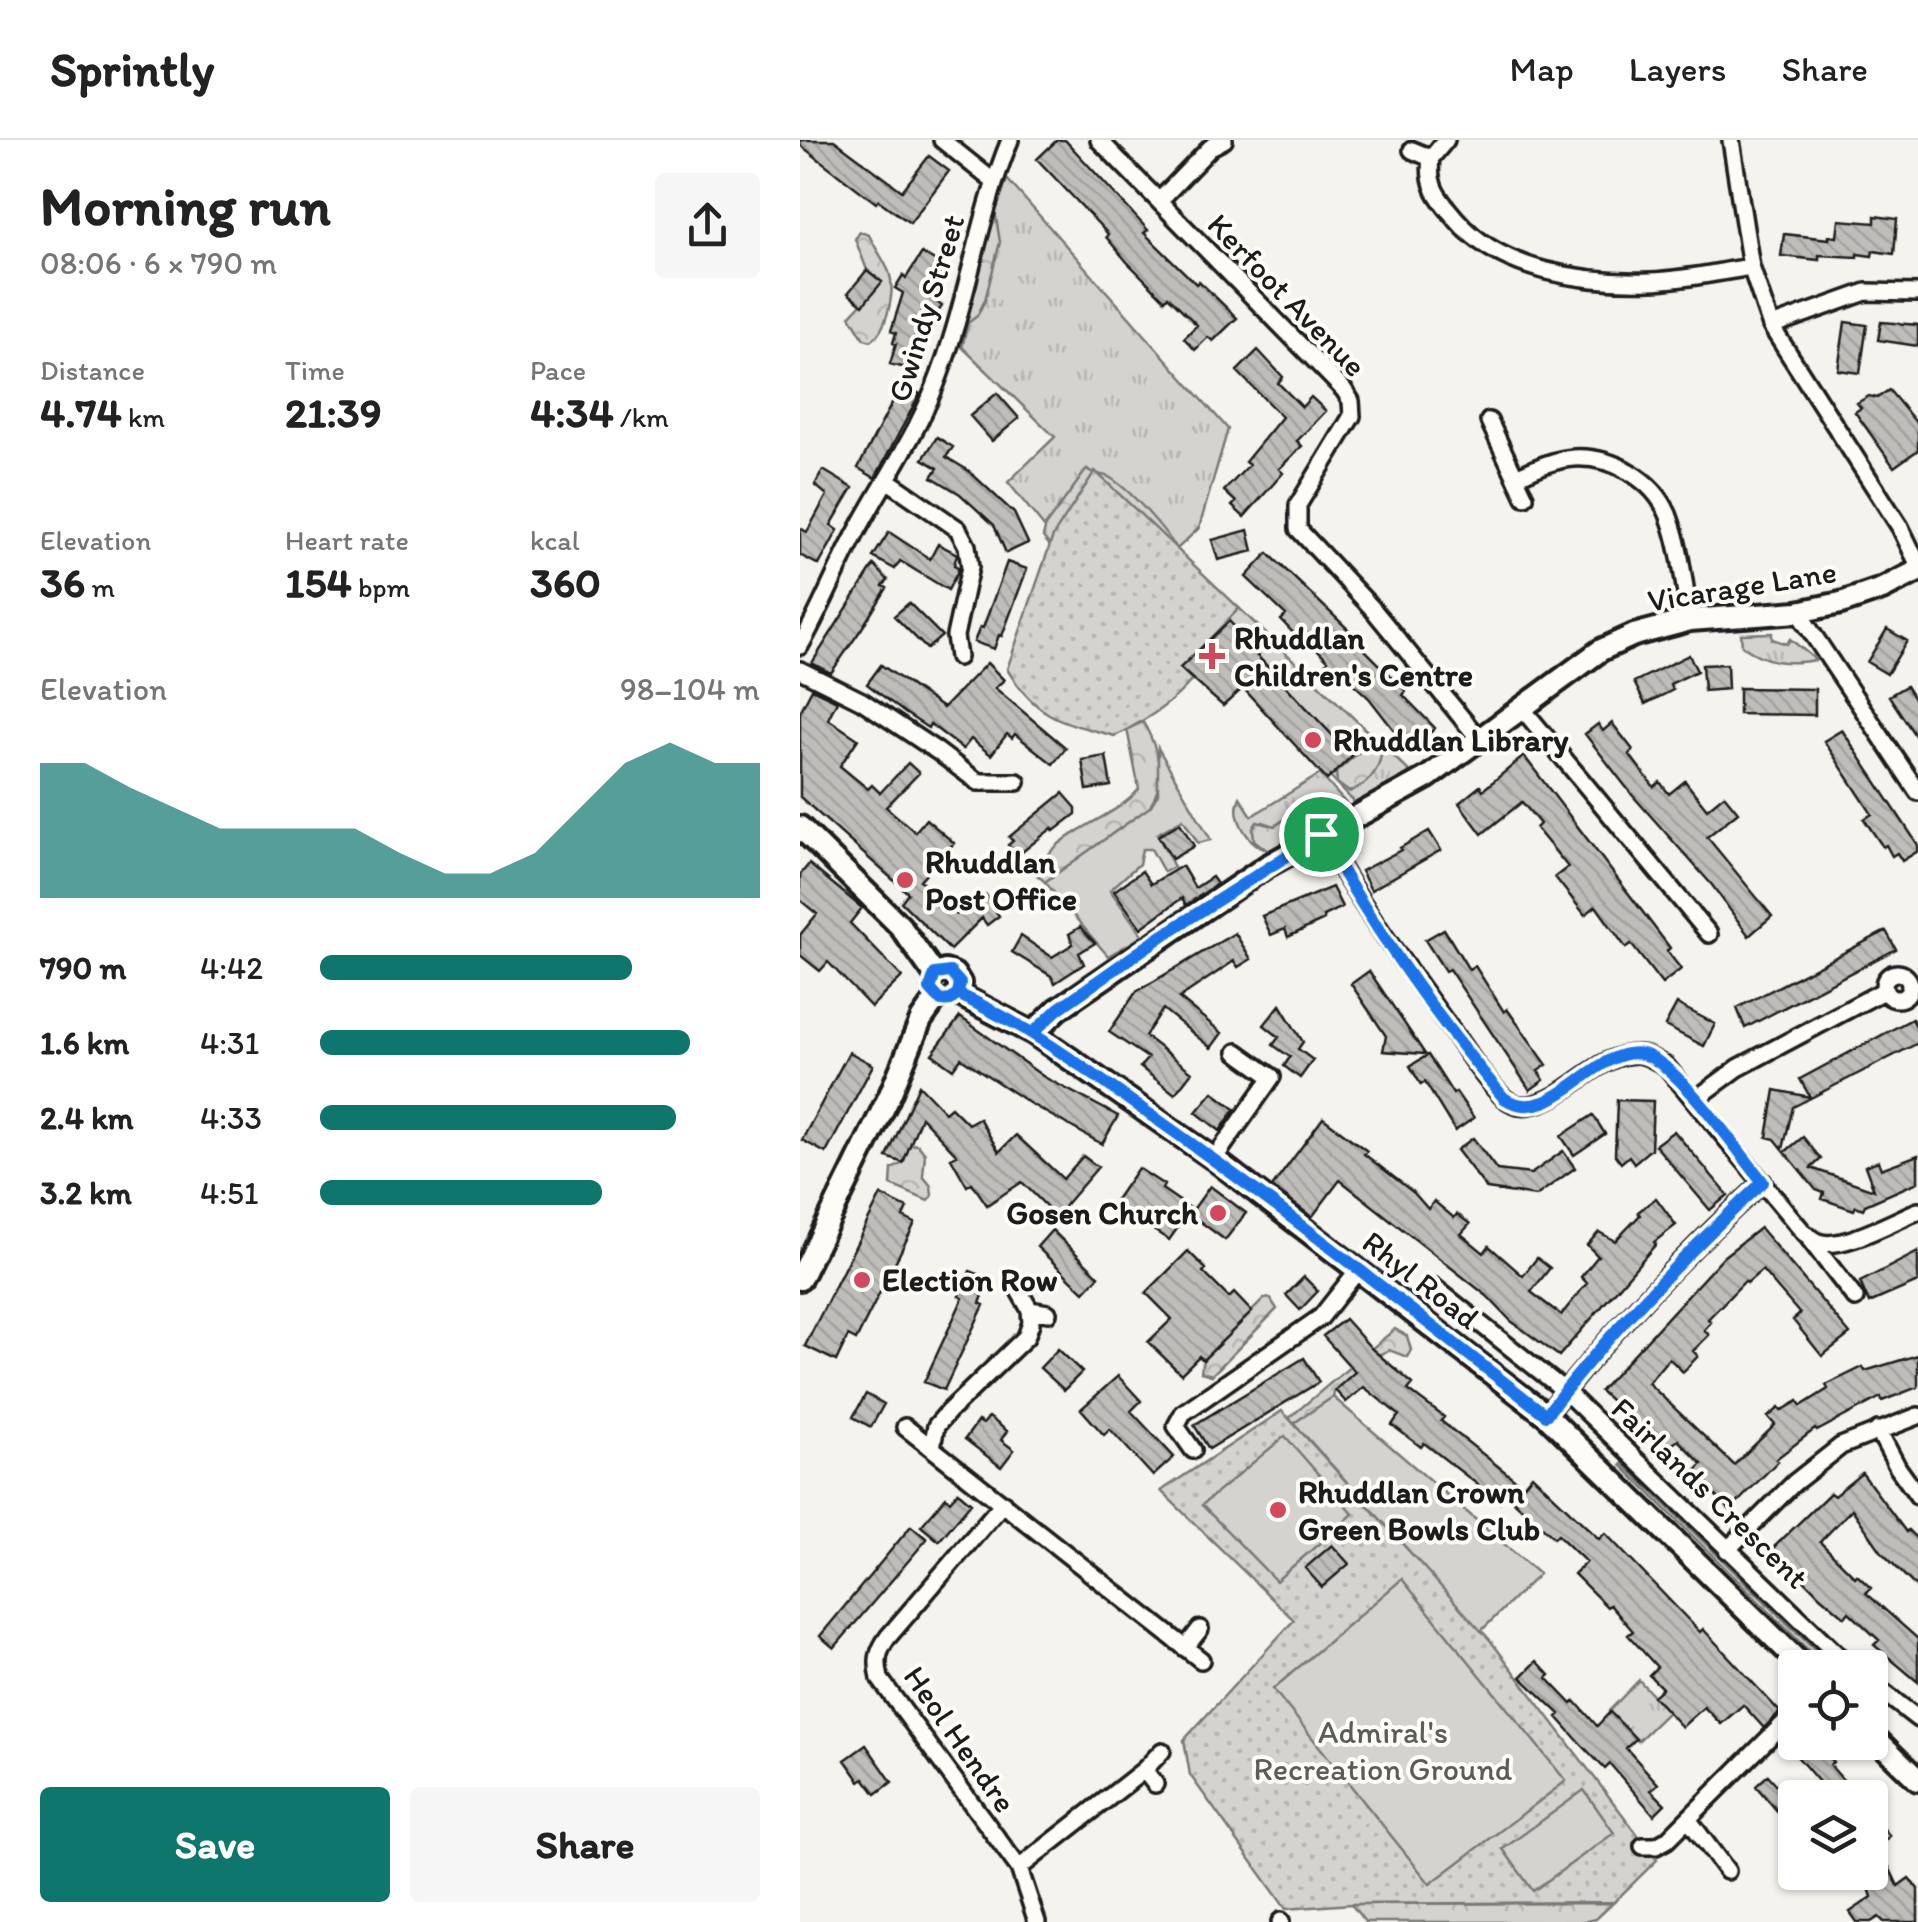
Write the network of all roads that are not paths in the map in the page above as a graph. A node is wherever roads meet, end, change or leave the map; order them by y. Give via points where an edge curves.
1 (942, 140) edge
2 (1010, 140) edge
3 (1098, 140) edge
4 (1224, 140) edge
5 (1446, 140) edge
6 (1731, 140) edge
7 (1412, 150) dead end
8 (1431, 158) junction
9 (994, 181) junction
10 (1159, 201) junction
11 (1751, 267) junction
12 (1918, 293) edge
13 (1770, 326) junction
14 (1489, 422) dead end
15 (1516, 477) junction
16 (887, 480) junction
17 (1525, 497) dead end
18 (1918, 568) edge
19 (1798, 612) junction
20 (1690, 620) junction
21 (800, 646) edge
22 (958, 657) dead end
23 (800, 670) edge
24 (1521, 707) junction
25 (1479, 739) junction
26 (1017, 782) dead end
27 (1918, 792) edge
28 (800, 827) edge
29 (1321, 834) junction
30 (1708, 934) dead end
31 (935, 974) junction
32 (1914, 976) edge
33 (958, 994) junction
34 (936, 999) junction
35 (1033, 1033) junction
36 (1237, 1052) dead end
37 (1696, 1099) junction
38 (1214, 1159) junction
39 (1763, 1182) junction
40 (1918, 1211) edge
41 (1804, 1233) junction
42 (1358, 1270) junction
43 (800, 1280) edge
44 (1014, 1282) dead end
45 (1434, 1287) dead end
46 (1855, 1298) dead end
47 (1030, 1310) junction
48 (1048, 1312) dead end
49 (1565, 1391) junction
50 (1546, 1415) junction
51 (1918, 1416) edge
52 (905, 1427) dead end
53 (1878, 1430) junction
54 (932, 1447) junction
55 (1193, 1450) dead end
56 (1918, 1496) edge
57 (1003, 1504) junction
58 (1727, 1550) junction
59 (1200, 1629) dead end
60 (1186, 1648) junction
61 (1787, 1650) edge
62 (1832, 1650) edge
63 (1201, 1660) dead end
64 (1888, 1696) edge
65 (1918, 1719) edge
66 (1778, 1729) edge
67 (1888, 1750) edge
68 (1162, 1751) dead end
69 (1144, 1770) junction
70 (1918, 1780) edge
71 (1156, 1784) dead end
72 (1688, 1819) junction
73 (1644, 1846) dead end
74 (1018, 1868) junction
75 (1727, 1871) dead end
76 (1037, 1922) edge

1 - 9 street
2 - 9 street, Gwindy Street
3 - 10 street, Kerfoot Avenue
4 - 10 street
5 - 8 street
6 - 11 street
7 - 8 street
8 - 11 street via 1434,194 1480,242 1521,264 1654,281
9 - 16 street, Gwindy Street via 935,387
10 - 25 street, Kerfoot Avenue via 1351,401 1352,416 1298,504 1298,529
11 - 13 street
12 - 13 street via 1866,292
13 - 18 street via 1900,527
14 - 15 street
15 - 17 street
15 - 20 street via 1572,458 1600,459 1653,490 1676,541
16 - 21 street, Gwindy Street
16 - 22 street via 958,530 967,546 970,567 954,636
18 - 19 street, Vicarage Lane via 1882,589
19 - 20 street, Vicarage Lane
19 - 27 street
20 - 24 street, Vicarage Lane via 1601,650
23 - 26 street via 862,701 978,782
24 - 25 street, Vicarage Lane
24 - 30 street
25 - 29 street, Vicarage Lane via 1428,777
28 - 31 street via 900,926
29 - 35 street, Vicarage Lane via 1162,936
29 - 37 street via 1385,938 1504,1098 1532,1105 1618,1056 1642,1054 1666,1066
31 - 33 street via 954,974
31 - 34 street via 930,989
32 - 37 street via 1894,973 1886,990 1738,1068
33 - 34 street via 946,1002
33 - 35 street, Rhyl Road
34 - 43 street
35 - 38 street, Rhyl Road
36 - 38 street via 1272,1078
37 - 39 street
38 - 42 street, Rhyl Road
39 - 41 street
39 - 49 street via 1633,1308
40 - 41 street via 1834,1244
41 - 46 street
42 - 50 street, Rhyl Road
42 - 55 street via 1321,1316 1183,1413 1176,1426
44 - 47 street
45 - 49 street, Fairlands Crescent
47 - 48 street
47 - 54 street via 1026,1337 936,1426
49 - 50 street
49 - 58 street, Fairlands Crescent
50 - 61 street, Rhyl Road
51 - 53 street
52 - 54 street
53 - 56 street
53 - 58 street via 1841,1446
54 - 57 street
57 - 60 street
57 - 74 street, Heol Hendre via 888,1637 877,1664 880,1679
58 - 62 street, Fairlands Crescent
59 - 60 street
60 - 63 street
64 - 65 street
66 - 72 street
67 - 70 street
68 - 69 street
69 - 71 street
69 - 74 street
72 - 73 street via 1667,1840
72 - 75 street
74 - 76 street, Heol Hendre

